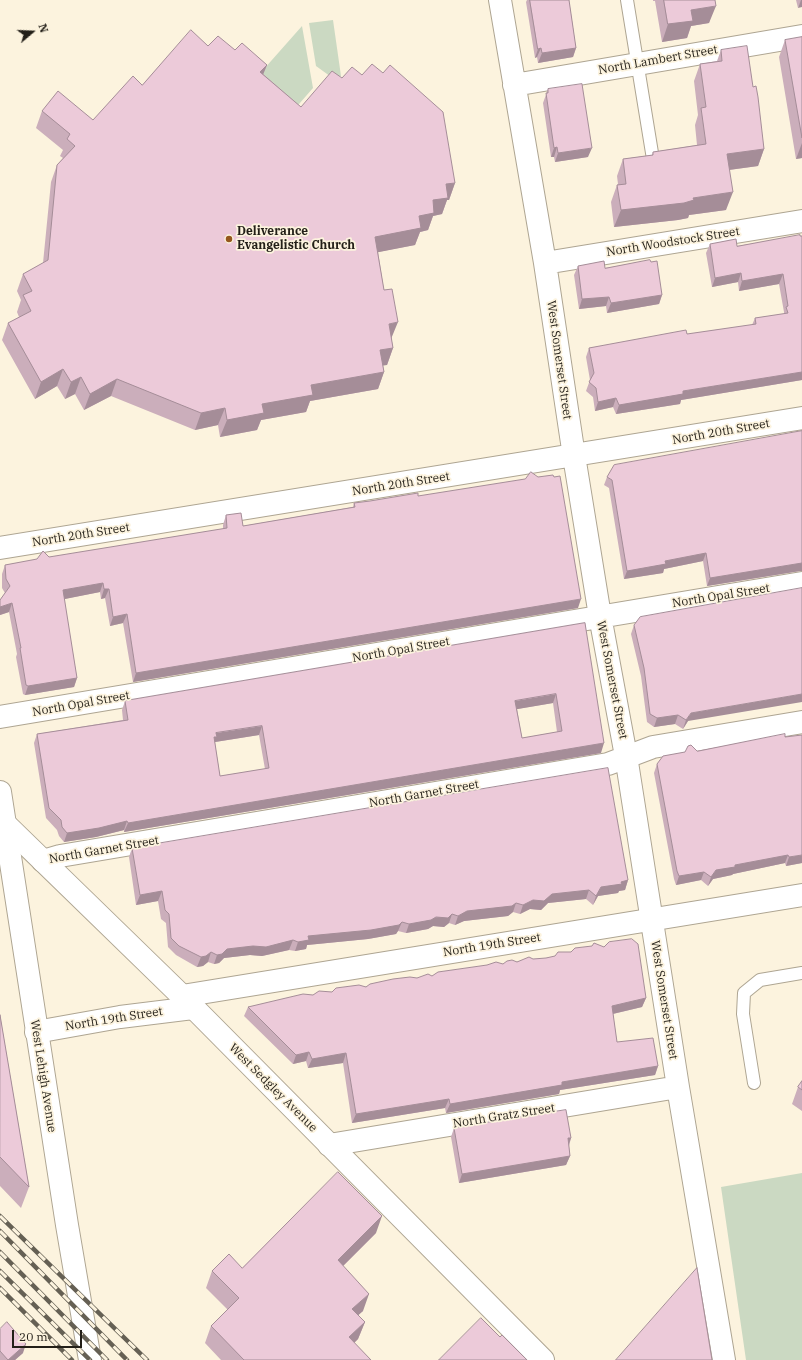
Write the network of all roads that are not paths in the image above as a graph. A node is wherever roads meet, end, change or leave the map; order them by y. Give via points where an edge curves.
1 (500, 0) edge
2 (626, 0) edge
3 (802, 36) edge
4 (638, 64) junction
5 (514, 85) junction
6 (654, 159) edge
7 (802, 221) edge
8 (545, 263) junction
9 (802, 418) edge
10 (574, 456) junction
11 (0, 548) edge
12 (802, 583) edge
13 (600, 616) junction
14 (0, 717) edge
15 (802, 722) edge
16 (626, 756) junction
17 (0, 792) edge
18 (2, 821) edge
19 (43, 861) junction
20 (802, 895) edge
21 (652, 919) junction
22 (802, 973) edge
23 (187, 1002) junction
24 (36, 1032) junction
25 (754, 1083) dead end
26 (678, 1087) junction
27 (330, 1145) junction
28 (90, 1360) edge
29 (543, 1360) edge
30 (724, 1360) edge

1 - 5 street, West Somerset Street
2 - 4 lane
3 - 4 street, North Lambert Street
4 - 5 street, North Lambert Street
4 - 6 lane
5 - 8 street, West Somerset Street
7 - 8 street, North Woodstock Street
8 - 10 street, West Somerset Street
9 - 10 street, North 20th Street
10 - 11 street, North 20th Street
10 - 13 street, West Somerset Street
12 - 13 street, North Opal Street
13 - 14 street, North Opal Street
13 - 16 street, West Somerset Street
15 - 16 street, North Garnet Street via 653,747
16 - 19 street, North Garnet Street via 608,764
16 - 21 street, West Somerset Street
17 - 18 street, West Lehigh Avenue
18 - 19 street, West Sedgley Avenue
18 - 24 street, West Lehigh Avenue
19 - 23 street, West Sedgley Avenue
20 - 21 street, North 19th Street
21 - 23 street, North 19th Street
21 - 26 street, West Somerset Street
22 - 25 lane via 760,980 744,993 744,1014
23 - 24 street, North 19th Street
23 - 27 street, West Sedgley Avenue
24 - 28 street, West Lehigh Avenue
26 - 27 street, North Gratz Street
26 - 30 street, West Somerset Street
27 - 29 street, West Sedgley Avenue

